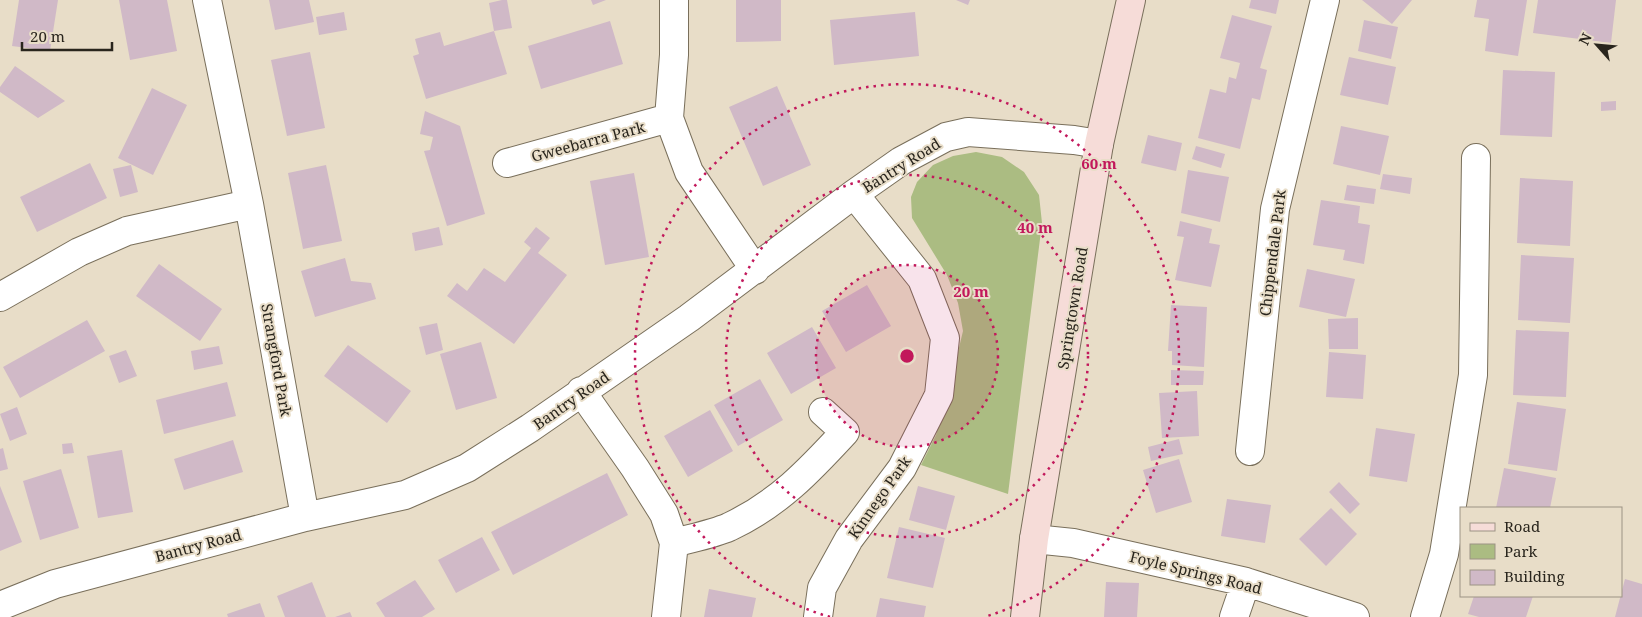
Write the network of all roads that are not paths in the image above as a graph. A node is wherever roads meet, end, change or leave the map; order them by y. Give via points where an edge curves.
1 (207, 0) edge
2 (674, 0) edge
3 (1131, 0) edge
4 (1325, 0) edge
5 (668, 118) junction
6 (1099, 144) junction
7 (1476, 158) dead end
8 (507, 163) dead end
9 (854, 194) junction
10 (249, 204) junction
11 (755, 270) junction
12 (0, 297) edge
13 (582, 391) junction
14 (824, 412) dead end
15 (1250, 451) dead end
16 (306, 517) junction
17 (1034, 539) junction
18 (674, 543) junction
19 (1246, 582) junction
20 (0, 606) edge
21 (666, 617) edge
22 (818, 617) edge
23 (1025, 617) edge
24 (1234, 617) edge
25 (1355, 617) edge
26 (1425, 617) edge

1 - 10 street, Strangford Park
2 - 5 street via 674,56
3 - 6 main road, Springtown Road
4 - 15 street, Chippendale Park via 1275,209
5 - 8 street, Gweebarra Park
5 - 11 street via 689,172
6 - 9 street, Bantry Road via 968,132 946,137 900,162
6 - 17 main road, Springtown Road
7 - 26 street via 1473,375 1444,554
9 - 11 street, Bantry Road
9 - 22 street, Kinnego Park via 922,279 944,338 939,395 902,468 849,539 822,588
10 - 12 street via 127,231 79,252
10 - 16 street, Strangford Park
11 - 13 street, Bantry Road
13 - 16 street, Bantry Road via 467,468 405,496
13 - 18 street via 664,514
14 - 18 street via 844,432 816,464 778,499 728,527
16 - 20 street, Bantry Road via 55,584
17 - 19 street, Foyle Springs Road via 1073,543
17 - 23 main road, Springtown Road
18 - 21 street
19 - 24 street
19 - 25 street, Foyle Springs Road

